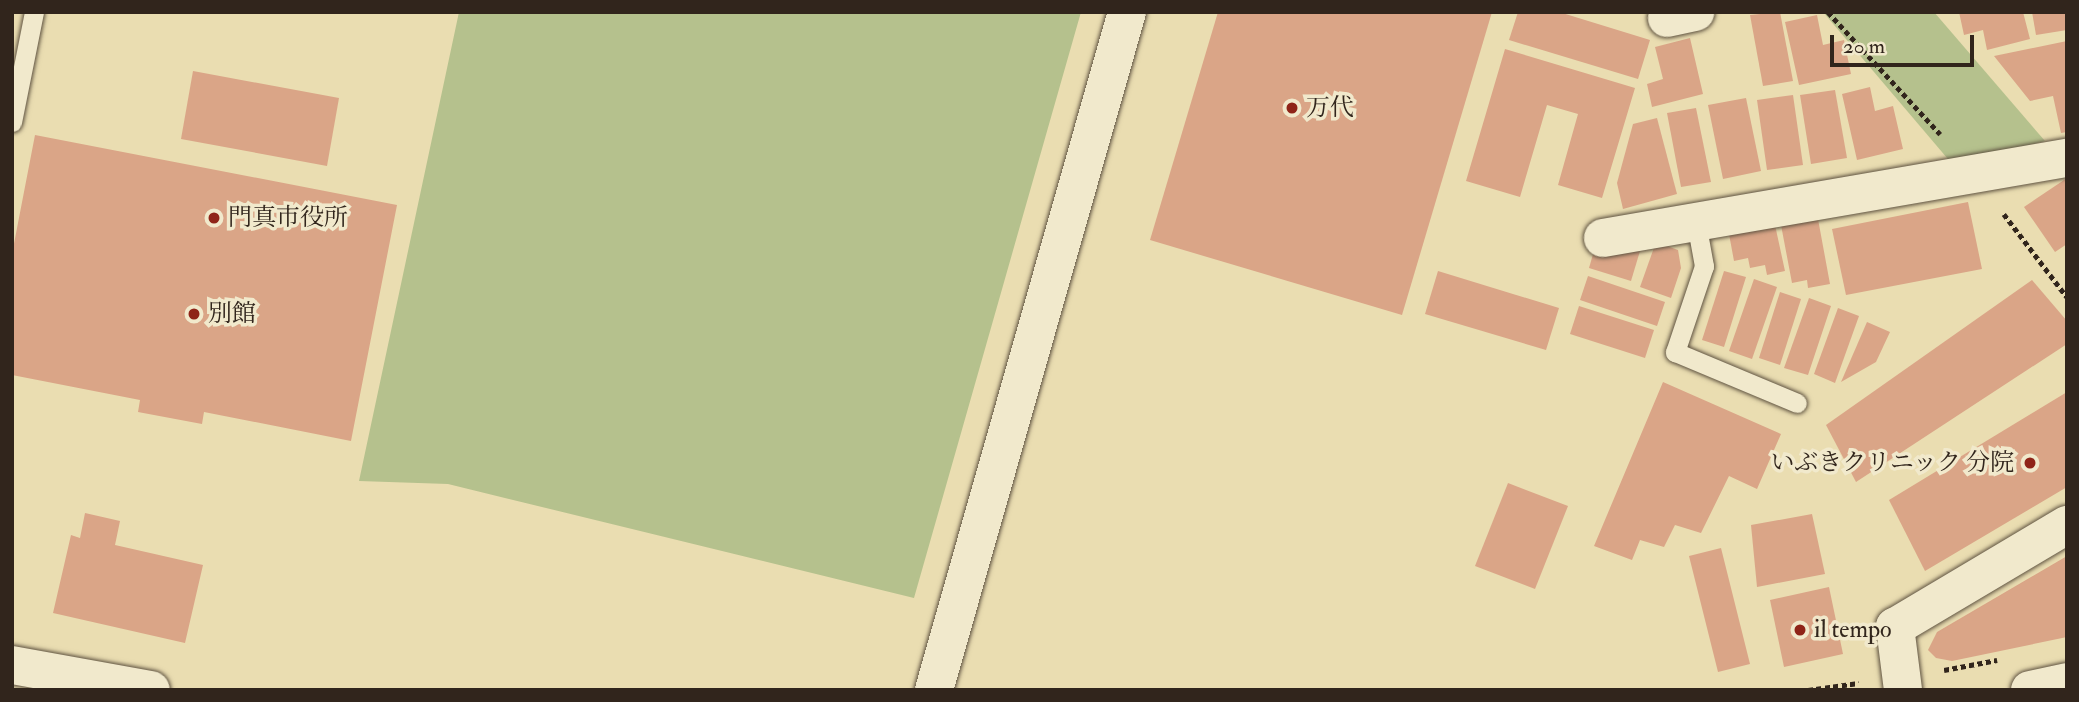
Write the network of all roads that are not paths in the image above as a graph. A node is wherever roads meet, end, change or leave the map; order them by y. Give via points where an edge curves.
1 (34, 12) edge
2 (1127, 12) edge
3 (12, 122) edge
4 (2067, 159) edge
5 (1696, 222) junction
6 (1603, 238) dead end
7 (1797, 403) dead end
8 (2067, 524) edge
9 (12, 664) edge
10 (2067, 682) edge
11 (150, 690) edge
12 (934, 690) edge
13 (1903, 690) edge
14 (2031, 690) edge

1 - 3 lane
2 - 12 street
4 - 5 street
5 - 6 street
5 - 7 lane via 1704,266 1675,352
8 - 13 street via 1895,627
9 - 11 street
10 - 14 street

